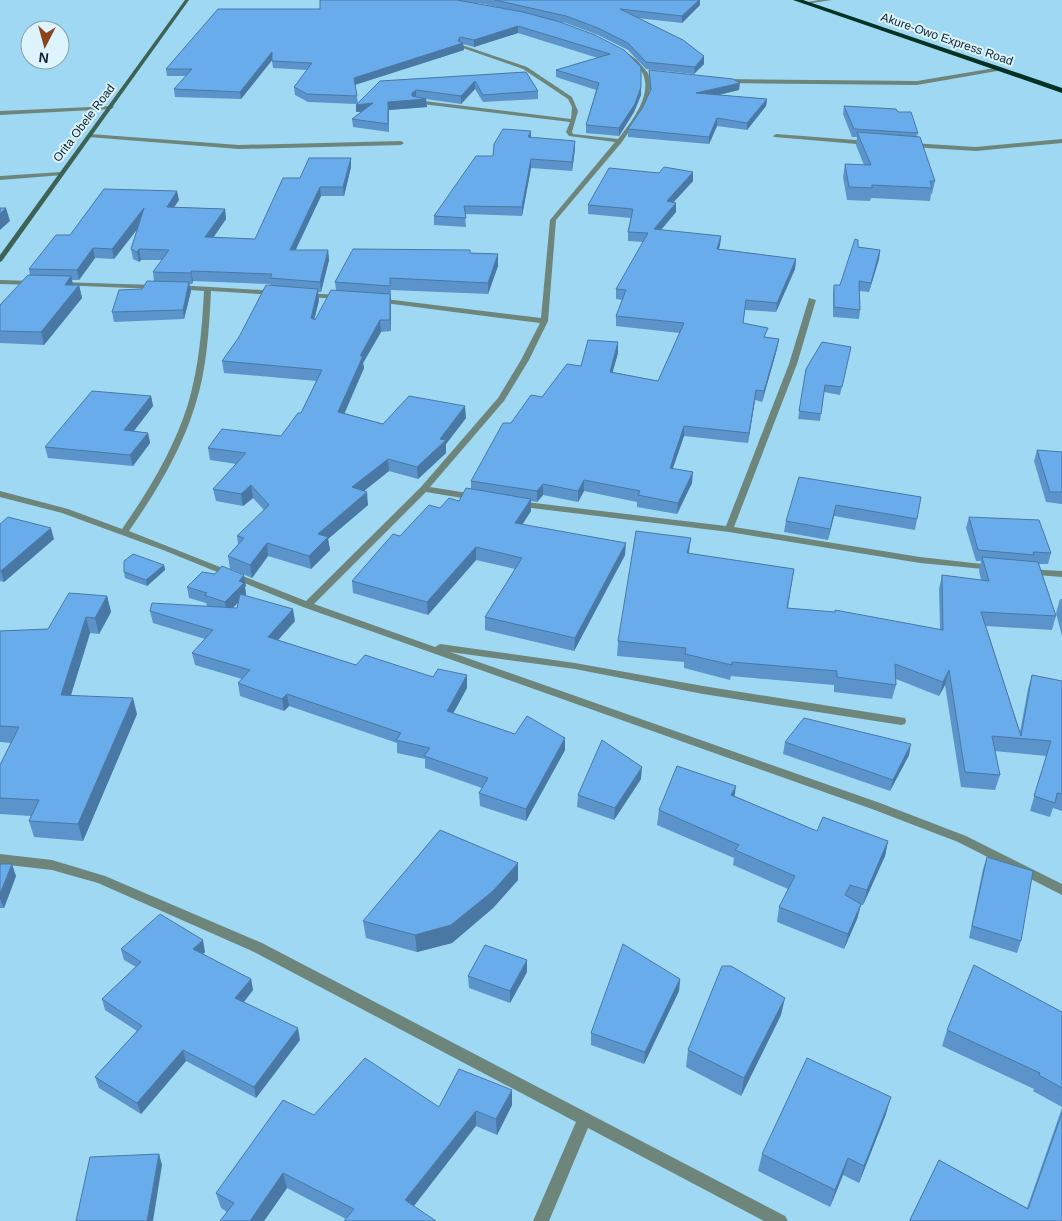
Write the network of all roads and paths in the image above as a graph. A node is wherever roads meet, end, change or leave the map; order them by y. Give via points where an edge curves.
1 (187, 0) edge
2 (796, 0) edge
3 (830, 0) edge
4 (805, 3) junction
5 (462, 46) edge
6 (612, 46) edge
7 (1001, 69) junction
8 (645, 72) junction
9 (655, 74) edge
10 (720, 81) edge
11 (1062, 91) edge
12 (416, 102) edge
13 (111, 107) junction
14 (0, 113) edge
15 (573, 121) junction
16 (90, 136) junction
17 (776, 136) dead end
18 (1062, 140) edge
19 (620, 141) junction
20 (401, 143) dead end
21 (878, 144) edge
22 (907, 145) edge
23 (60, 174) junction
24 (0, 178) edge
25 (0, 260) edge
26 (0, 282) edge
27 (40, 283) edge
28 (50, 283) edge
29 (159, 287) edge
30 (169, 287) edge
31 (208, 288) junction
32 (286, 294) edge
33 (296, 294) edge
34 (344, 298) edge
35 (364, 299) edge
36 (812, 300) dead end
37 (544, 321) junction
38 (424, 489) junction
39 (0, 494) edge
40 (488, 500) edge
41 (506, 502) edge
42 (729, 529) junction
43 (124, 532) junction
44 (999, 569) edge
45 (1019, 571) edge
46 (1062, 574) edge
47 (307, 605) junction
48 (418, 644) junction
49 (901, 721) dead end
50 (0, 858) edge
51 (1062, 890) edge
52 (585, 1118) junction
53 (541, 1221) edge
54 (780, 1221) edge

1 - 13 main road, Orita Obele Road
2 - 4 highway, Akure-Owo Express Road
3 - 4 street
4 - 7 highway, Akure-Owo Express Road
5 - 15 street via 519,66 543,79 575,105
6 - 8 street via 638,63
7 - 10 street via 917,82
7 - 11 highway, Akure-Owo Express Road
8 - 9 street
8 - 19 street via 646,95
12 - 15 street
13 - 14 street
13 - 16 main road, Orita Obele Road
15 - 19 street via 571,135
16 - 20 street via 239,146
16 - 23 main road, Orita Obele Road
17 - 21 street
18 - 22 street via 976,149
19 - 37 street via 553,220
23 - 24 street
23 - 25 main road, Orita Obele Road
26 - 27 street
28 - 29 street
30 - 31 street
31 - 32 street
31 - 43 street via 204,346 187,422 148,498
33 - 34 street
35 - 37 street
36 - 42 street via 792,364
37 - 38 street via 501,399
38 - 40 street
38 - 47 street
39 - 43 street via 65,510
41 - 42 street
42 - 44 street via 920,560
43 - 47 street
45 - 46 street
47 - 48 street
48 - 49 street via 575,666
48 - 51 street via 876,806 962,839
50 - 52 street via 52,864 101,879 257,947
52 - 53 street
52 - 54 street

